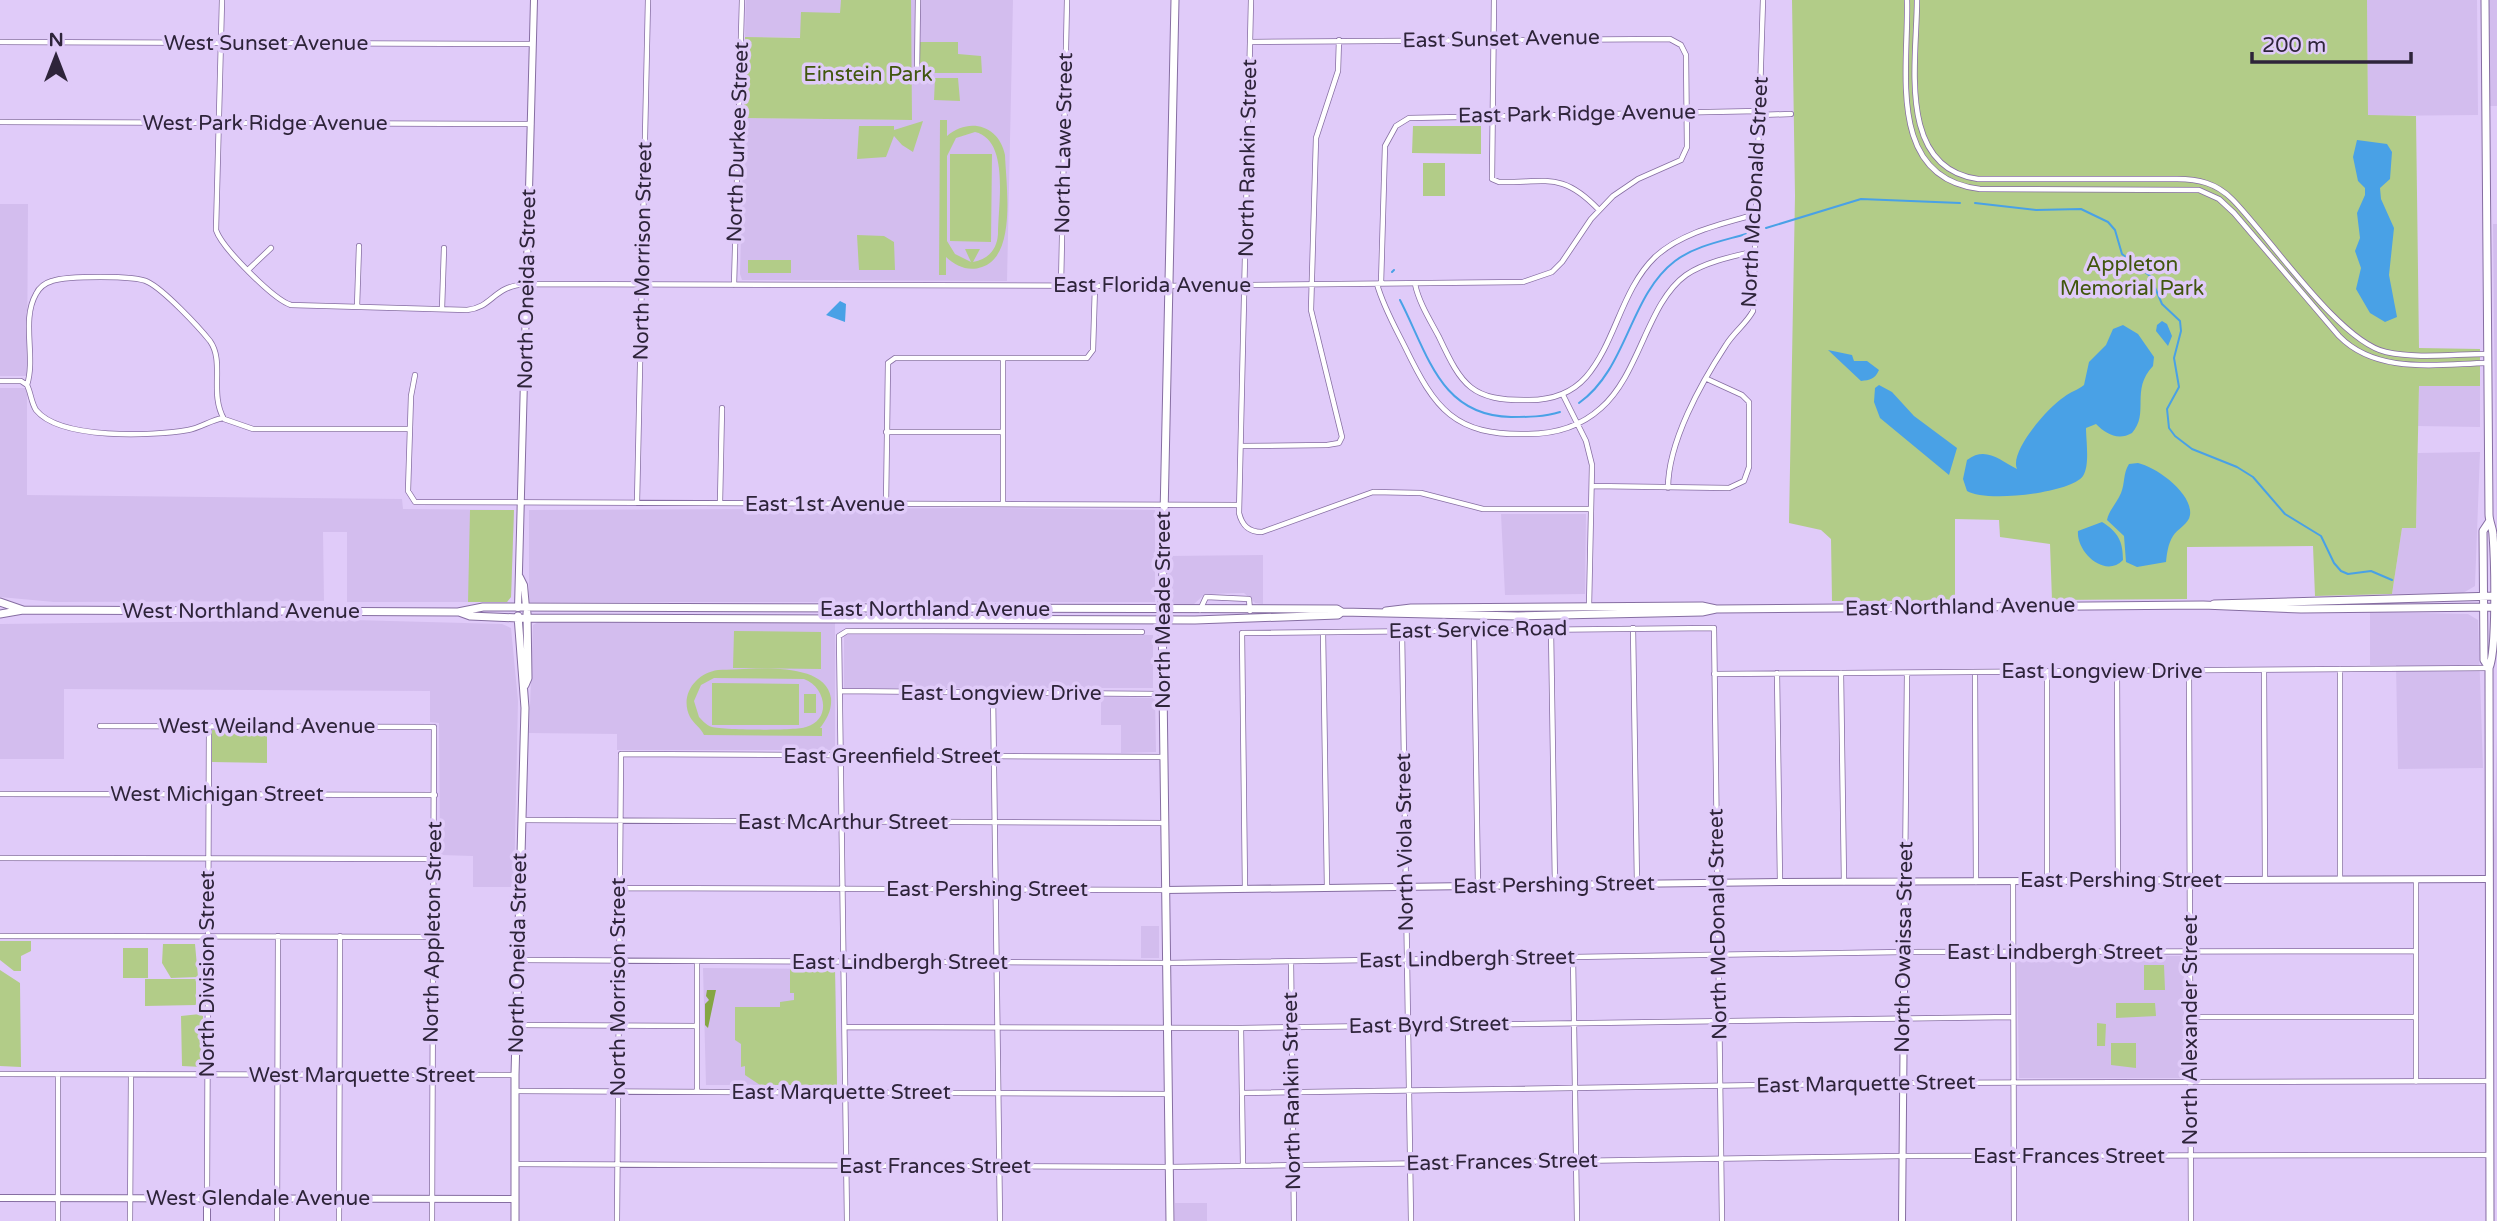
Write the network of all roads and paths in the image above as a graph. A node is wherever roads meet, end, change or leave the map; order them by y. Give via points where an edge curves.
1 (222, 0) edge
2 (534, 0) edge
3 (648, 0) edge
4 (742, 0) edge
5 (918, 0) edge
6 (1067, 0) edge
7 (1175, 0) edge
8 (1251, 0) edge
9 (1494, 0) edge
10 (1763, 0) edge
11 (1907, 0) edge
12 (1917, 0) edge
13 (2485, 0) edge
14 (1493, 39) junction
15 (1339, 40) junction
16 (0, 42) edge
17 (220, 42) junction
18 (1250, 42) junction
19 (533, 44) junction
20 (917, 70) dead end
21 (1687, 112) junction
22 (1759, 113) junction
23 (1791, 114) dead end
24 (1492, 115) junction
25 (0, 122) edge
26 (218, 122) junction
27 (531, 124) junction
28 (1599, 210) junction
29 (1757, 214) junction
30 (359, 246) dead end
31 (271, 248) dead end
32 (444, 248) dead end
33 (1756, 251) junction
34 (249, 269) junction
35 (527, 284) junction
36 (641, 284) junction
37 (1311, 284) junction
38 (1379, 284) junction
39 (1415, 284) junction
40 (734, 285) junction
41 (1061, 285) junction
42 (1245, 285) junction
43 (1095, 286) junction
44 (1168, 286) junction
45 (357, 307) junction
46 (442, 309) junction
47 (2487, 354) junction
48 (1003, 359) junction
49 (2487, 363) junction
50 (415, 375) dead end
51 (1707, 379) junction
52 (0, 381) edge
53 (27, 385) junction
54 (1563, 394) junction
55 (722, 408) dead end
56 (224, 419) junction
57 (1578, 425) junction
58 (410, 429) junction
59 (886, 432) junction
60 (1003, 432) junction
61 (1241, 446) junction
62 (1592, 486) junction
63 (1668, 488) junction
64 (522, 502) junction
65 (637, 503) junction
66 (720, 503) junction
67 (886, 504) junction
68 (1003, 504) junction
69 (1164, 505) junction
70 (1239, 505) junction
71 (1591, 509) junction
72 (2489, 522) junction
73 (2483, 596) junction
74 (2495, 596) edge
75 (0, 602) edge
76 (2203, 605) junction
77 (2483, 607) junction
78 (2496, 607) edge
79 (522, 608) junction
80 (1250, 609) junction
81 (23, 610) junction
82 (1162, 610) junction
83 (1200, 610) junction
84 (1589, 611) junction
85 (458, 612) junction
86 (1342, 612) junction
87 (0, 614) edge
88 (522, 617) junction
89 (1162, 619) junction
90 (1251, 619) junction
91 (1633, 628) junction
92 (1714, 628) joint
93 (1551, 629) junction
94 (1474, 630) junction
95 (1402, 631) junction
96 (1142, 632) dead end
97 (1323, 632) junction
98 (2490, 668) junction
99 (2340, 669) junction
100 (2264, 670) junction
101 (2118, 671) junction
102 (2189, 671) junction
103 (1975, 672) junction
104 (2047, 672) junction
105 (1777, 673) junction
106 (1841, 673) junction
107 (1907, 673) junction
108 (1714, 674) junction
109 (839, 691) junction
110 (993, 693) junction
111 (1162, 694) junction
112 (100, 726) dead end
113 (209, 726) junction
114 (434, 727) joint
115 (621, 754) joint
116 (841, 756) junction
117 (995, 757) junction
118 (1163, 757) junction
119 (0, 794) edge
120 (208, 794) junction
121 (435, 795) junction
122 (522, 820) junction
123 (620, 821) junction
124 (842, 822) junction
125 (996, 823) junction
126 (1164, 823) junction
127 (0, 858) edge
128 (208, 859) junction
129 (434, 859) junction
130 (2340, 879) junction
131 (2416, 879) junction
132 (2489, 879) junction
133 (2118, 880) junction
134 (2189, 880) junction
135 (2265, 880) junction
136 (1905, 881) junction
137 (2013, 881) junction
138 (2047, 881) junction
139 (1844, 882) junction
140 (1976, 882) junction
141 (1717, 883) junction
142 (1780, 883) junction
143 (1637, 884) junction
144 (1555, 885) junction
145 (1478, 886) junction
146 (1406, 887) junction
147 (618, 888) junction
148 (1327, 888) junction
149 (843, 889) junction
150 (996, 889) junction
151 (1245, 889) junction
152 (1165, 890) junction
153 (0, 936) edge
154 (207, 936) junction
155 (278, 936) junction
156 (340, 936) junction
157 (432, 937) junction
158 (2189, 951) junction
159 (2416, 951) junction
160 (1904, 952) junction
161 (2012, 952) junction
162 (1718, 954) junction
163 (1573, 957) junction
164 (518, 960) junction
165 (1407, 960) junction
166 (618, 961) junction
167 (697, 961) junction
168 (844, 961) junction
169 (1291, 961) junction
170 (997, 963) junction
171 (1166, 963) junction
172 (2013, 1017) junction
173 (2189, 1017) junction
174 (2416, 1017) junction
175 (1903, 1018) junction
176 (1719, 1020) junction
177 (1574, 1023) junction
178 (516, 1025) junction
179 (1408, 1025) junction
180 (618, 1026) junction
181 (697, 1026) junction
182 (845, 1027) junction
183 (998, 1027) junction
184 (1292, 1027) junction
185 (1167, 1028) junction
186 (1241, 1028) junction
187 (0, 1074) edge
188 (58, 1074) junction
189 (131, 1075) junction
190 (206, 1075) junction
191 (278, 1075) junction
192 (340, 1075) junction
193 (432, 1075) junction
194 (515, 1075) junction
195 (2490, 1081) junction
196 (2189, 1082) junction
197 (2416, 1082) junction
198 (1902, 1083) junction
199 (2012, 1083) junction
200 (1720, 1086) junction
201 (1575, 1087) junction
202 (1409, 1090) junction
203 (515, 1091) junction
204 (618, 1091) junction
205 (696, 1091) junction
206 (846, 1092) junction
207 (1292, 1092) junction
208 (999, 1093) junction
209 (1242, 1093) junction
210 (1168, 1094) junction
211 (2190, 1155) junction
212 (2490, 1155) junction
213 (1903, 1156) junction
214 (2014, 1156) junction
215 (1721, 1159) junction
216 (1576, 1161) junction
217 (514, 1164) junction
218 (1410, 1164) junction
219 (618, 1165) junction
220 (846, 1166) junction
221 (1243, 1166) junction
222 (1294, 1166) junction
223 (999, 1167) junction
224 (1169, 1167) junction
225 (0, 1198) edge
226 (58, 1198) junction
227 (130, 1198) junction
228 (207, 1198) junction
229 (278, 1199) junction
230 (340, 1199) junction
231 (432, 1199) junction
232 (515, 1199) junction
233 (58, 1221) edge
234 (130, 1221) edge
235 (207, 1221) edge
236 (278, 1221) edge
237 (339, 1221) edge
238 (432, 1221) edge
239 (515, 1221) edge
240 (617, 1221) edge
241 (847, 1221) edge
242 (1000, 1221) edge
243 (1170, 1221) edge
244 (1294, 1221) edge
245 (1411, 1221) edge
246 (1577, 1221) edge
247 (1722, 1221) edge
248 (1902, 1221) edge
249 (2014, 1221) edge
250 (2190, 1221) edge
251 (2490, 1221) edge

1 - 17 street
2 - 19 street, North Oneida Street
3 - 36 street, North Morrison Street
4 - 40 street, North Durkee Street
5 - 20 street
6 - 41 street, North Lawe Street
7 - 44 main road, North Meade Street
8 - 18 street, North Rankin Street
9 - 14 street
10 - 22 street, North McDonald Street
11 - 49 street via 1910,128 1923,157 1939,174 1980,189 2199,190 2234,213 2339,336 2358,351 2396,363
12 - 47 street via 1917,119 1929,149 1950,170 1978,179 2204,182 2241,207 2358,340 2396,354
13 - 47 main road
14 - 15 street, East Sunset Avenue
14 - 21 street, East Sunset Avenue via 1671,38 1686,55
14 - 24 street
15 - 18 street, East Sunset Avenue
15 - 37 street via 1338,71 1316,138
16 - 17 street, West Sunset Avenue
17 - 19 street, West Sunset Avenue
17 - 26 street
18 - 42 street, North Rankin Street
19 - 27 street, North Oneida Street
21 - 22 street, East Park Ridge Avenue
21 - 24 street, East Park Ridge Avenue
21 - 28 street, East Florida Avenue via 1687,147 1681,160 1638,179
22 - 23 street, East Park Ridge Avenue
22 - 29 street, North McDonald Street
24 - 28 street via 1491,175 1495,181 1563,182
24 - 38 street, East Park Ridge Avenue via 1418,116 1397,125 1387,139
25 - 26 street, West Park Ridge Avenue
26 - 27 street, West Park Ridge Avenue
26 - 34 street, East Florida Avenue via 216,230
27 - 35 street, North Oneida Street
28 - 39 street, East Florida Avenue via 1562,262 1543,277 1512,283
29 - 33 street, North McDonald Street
29 - 54 street via 1693,234 1657,256 1632,289 1590,371
30 - 45 street
31 - 34 street
32 - 46 street
33 - 51 street, North McDonald Street via 1753,311 1726,344
33 - 57 street via 1706,266 1679,282 1619,389
34 - 45 street, East Florida Avenue via 286,304
35 - 36 street, East Florida Avenue
35 - 46 street, East Florida Avenue via 506,286 474,310
35 - 64 street, North Oneida Street
36 - 40 street, East Florida Avenue
36 - 65 street, North Morrison Street
37 - 38 street, East Florida Avenue
37 - 42 street, East Florida Avenue
37 - 61 street via 1312,323 1341,440 1327,445
38 - 39 street, East Florida Avenue
38 - 57 street via 1385,308 1428,392 1457,421 1501,434 1540,434
39 - 54 street via 1453,366 1469,388 1497,400 1542,400
40 - 41 street, East Florida Avenue
41 - 43 street, East Florida Avenue
42 - 44 street, East Florida Avenue
42 - 61 street, North Rankin Street
43 - 44 street, East Florida Avenue
43 - 48 street via 1090,356
44 - 69 main road, North Meade Street
45 - 46 street, East Florida Avenue
47 - 49 main road
48 - 59 street via 890,361 886,366
48 - 60 street
49 - 72 main road
50 - 58 street
51 - 63 street, North McDonald Street via 1672,451
51 - 63 street via 1749,402 1747,476 1729,488
52 - 53 street
53 - 56 street via 34,406 46,418 103,433 162,433
53 - 56 street via 31,309 39,289 63,279 143,280 154,285 212,344 215,401
54 - 57 street
55 - 66 street
56 - 58 street via 253,429
57 - 62 street via 1589,450
58 - 64 street, East 1st Avenue via 411,500
59 - 60 street
59 - 67 street
60 - 68 street
61 - 70 street, North Rankin Street
62 - 63 street
62 - 71 street
64 - 65 street, East 1st Avenue
64 - 79 street, North Oneida Street via 517,585
65 - 66 street, East 1st Avenue
66 - 67 street, East 1st Avenue
67 - 68 street, East 1st Avenue
68 - 69 street, East 1st Avenue
69 - 70 street, East 1st Avenue
69 - 82 main road, North Meade Street
70 - 71 street via 1241,520 1249,530 1262,532 1373,492 1420,493 1483,509
71 - 84 street
72 - 73 main road via 2483,531
72 - 74 main road
73 - 74 main road, East Northland Avenue
73 - 76 main road, East Northland Avenue
73 - 77 main road
74 - 78 main road
75 - 81 main road, West Northland Avenue
76 - 77 main road, East Northland Avenue
76 - 84 main road, East Northland Avenue
77 - 78 main road, East Northland Avenue
77 - 98 main road via 2484,660
78 - 98 main road
79 - 82 main road, East Northland Avenue
79 - 85 main road, West Northland Avenue
79 - 88 main road, North Oneida Street
80 - 83 main road, East Northland Avenue
80 - 83 street via 1250,601 1244,597 1208,596 1202,599
80 - 86 main road, East Northland Avenue
80 - 90 street
81 - 85 main road, West Northland Avenue
81 - 87 main road, West Northland Avenue
82 - 83 main road, East Northland Avenue
82 - 89 main road, North Meade Street
84 - 86 main road, East Northland Avenue
85 - 88 main road, West Northland Avenue
86 - 90 main road, East Northland Avenue
88 - 89 main road, East Northland Avenue
88 - 122 main road, North Oneida Street via 528,678
89 - 90 main road, East Northland Avenue
89 - 111 main road, North Meade Street
91 - 92 street, East Service Road
91 - 93 street, East Service Road
91 - 143 street
92 - 108 street, North McDonald Street
93 - 94 street, East Service Road
93 - 144 street
94 - 95 street, East Service Road
94 - 145 street
95 - 97 street, East Service Road
95 - 146 street, North Viola Street
96 - 109 street via 842,633
97 - 148 street
97 - 151 street, East Service Road via 1242,633
98 - 99 street, East Longview Drive
98 - 132 main road
99 - 100 street, East Longview Drive
99 - 130 street
100 - 102 street, East Longview Drive
100 - 135 street
101 - 102 street, East Longview Drive
101 - 104 street, East Longview Drive
101 - 133 street
102 - 134 street, North Alexander Street
103 - 104 street, East Longview Drive
103 - 107 street, East Longview Drive
103 - 140 street
104 - 138 street
105 - 106 street, East Longview Drive
105 - 108 street, East Longview Drive
105 - 142 street
106 - 107 street, East Longview Drive
106 - 139 street
107 - 136 street, North Owaissa Street
108 - 141 street, North McDonald Street
109 - 110 street, East Longview Drive
109 - 116 street
110 - 111 street, East Longview Drive
110 - 117 street
111 - 118 main road, North Meade Street
112 - 113 street, West Weiland Avenue
113 - 114 street, West Weiland Avenue
113 - 120 street, North Division Street
114 - 121 street, North Appleton Street
115 - 116 street, East Greenfield Street
115 - 123 street, North Morrison Street
116 - 117 street, East Greenfield Street
116 - 124 street
117 - 118 street, East Greenfield Street
117 - 125 street
118 - 126 main road, North Meade Street
119 - 120 street, West Michigan Street
120 - 121 street, West Michigan Street
120 - 128 street, North Division Street
121 - 129 street, North Appleton Street
122 - 123 street, East McArthur Street
122 - 164 main road, North Oneida Street
123 - 124 street, East McArthur Street
123 - 147 street, North Morrison Street
124 - 125 street, East McArthur Street
124 - 149 street
125 - 126 street, East McArthur Street
125 - 150 street
126 - 152 main road, North Meade Street
127 - 128 street
128 - 129 street
128 - 154 street, North Division Street
129 - 157 street, North Appleton Street
130 - 131 street, East Pershing Street
130 - 135 street, East Pershing Street
131 - 132 street, East Pershing Street
131 - 159 street
132 - 195 main road
133 - 134 street, East Pershing Street
133 - 138 street, East Pershing Street
134 - 135 street, East Pershing Street
134 - 158 street, North Alexander Street
136 - 139 street, East Pershing Street
136 - 140 street, East Pershing Street
136 - 160 street, North Owaissa Street
137 - 138 street, East Pershing Street
137 - 140 street, East Pershing Street
137 - 161 street
139 - 142 street, East Pershing Street
141 - 142 street, East Pershing Street
141 - 143 street, East Pershing Street
141 - 162 street, North McDonald Street
143 - 144 street, East Pershing Street
144 - 145 street, East Pershing Street
145 - 146 street, East Pershing Street
146 - 148 street, East Pershing Street
146 - 165 street, North Viola Street
147 - 149 street, East Pershing Street
147 - 166 street, North Morrison Street
148 - 151 street, East Pershing Street
149 - 150 street, East Pershing Street
149 - 168 street
150 - 152 street, East Pershing Street
150 - 170 street
151 - 152 street, East Pershing Street
152 - 171 main road, North Meade Street
153 - 154 street
154 - 155 street
154 - 190 street, North Division Street
155 - 156 street
155 - 191 street
156 - 157 street
156 - 192 street
157 - 193 street, North Appleton Street
158 - 159 street, East Lindbergh Street
158 - 161 street, East Lindbergh Street
158 - 173 street, North Alexander Street
159 - 174 street
160 - 161 street, East Lindbergh Street
160 - 162 street, East Lindbergh Street
160 - 175 street, North Owaissa Street
161 - 172 street
162 - 163 street, East Lindbergh Street
162 - 176 street, North McDonald Street
163 - 165 street, East Lindbergh Street
163 - 177 street
164 - 166 street, East Lindbergh Street
164 - 178 main road, North Oneida Street
165 - 169 street, East Lindbergh Street
165 - 179 street, North Viola Street
166 - 167 street, East Lindbergh Street
166 - 180 street, North Morrison Street
167 - 168 street, East Lindbergh Street
167 - 181 street
168 - 170 street, East Lindbergh Street
168 - 182 street
169 - 171 street, East Lindbergh Street
169 - 184 street, North Rankin Street
170 - 171 street, East Lindbergh Street
170 - 183 street
171 - 185 main road, North Meade Street
172 - 175 street, East Byrd Street
172 - 199 street
173 - 174 street
173 - 196 street, North Alexander Street
174 - 197 street
175 - 176 street, East Byrd Street
175 - 198 street, North Owaissa Street
176 - 177 street, East Byrd Street
176 - 200 street, North McDonald Street
177 - 179 street, East Byrd Street
177 - 201 street
178 - 180 street
178 - 194 main road, North Oneida Street
179 - 184 street, East Byrd Street
179 - 202 street, North Viola Street
180 - 181 street
180 - 204 street, North Morrison Street
181 - 205 street
182 - 183 street, East Byrd Street
182 - 206 street
183 - 185 street, East Byrd Street
183 - 208 street
184 - 186 street, East Byrd Street
184 - 207 street, North Rankin Street
185 - 186 street, East Byrd Street
185 - 210 main road, North Meade Street
186 - 209 street
187 - 188 street, West Marquette Street
188 - 189 street, West Marquette Street
188 - 226 street
189 - 190 street, West Marquette Street
189 - 227 street
190 - 191 street, West Marquette Street
190 - 228 street, North Division Street
191 - 192 street, West Marquette Street
191 - 229 street
192 - 193 street, West Marquette Street
192 - 230 street
193 - 194 street, West Marquette Street
193 - 231 street, North Appleton Street
194 - 203 main road, North Oneida Street
195 - 197 street, East Marquette Street
195 - 212 main road
196 - 197 street, East Marquette Street
196 - 199 street, East Marquette Street
196 - 211 street, North Alexander Street
198 - 199 street, East Marquette Street
198 - 200 street, East Marquette Street
198 - 213 street, North Owaissa Street
199 - 214 street
200 - 201 street, East Marquette Street
200 - 215 street, North McDonald Street
201 - 202 street, East Marquette Street
201 - 216 street
202 - 207 street, East Marquette Street
202 - 218 street, North Viola Street
203 - 204 street, East Marquette Street
203 - 217 main road, North Oneida Street
204 - 205 street, East Marquette Street
204 - 219 street, North Morrison Street
205 - 206 street, East Marquette Street
206 - 208 street, East Marquette Street
206 - 220 street
207 - 209 street, East Marquette Street
207 - 222 street, North Rankin Street
208 - 210 street, East Marquette Street
208 - 223 street
209 - 221 street
210 - 224 main road, North Meade Street
211 - 212 street, East Frances Street
211 - 214 street, East Frances Street
211 - 250 street, North Alexander Street
212 - 251 main road
213 - 214 street, East Frances Street
213 - 215 street, East Frances Street
213 - 248 street, North Owaissa Street
214 - 249 street
215 - 216 street, East Frances Street
215 - 247 street, North McDonald Street
216 - 218 street, East Frances Street
216 - 246 street
217 - 219 street, East Frances Street
217 - 232 main road, North Oneida Street
218 - 222 street, East Frances Street
218 - 245 street, North Viola Street
219 - 220 street, East Frances Street
219 - 240 street, North Morrison Street
220 - 223 street, East Frances Street
220 - 241 street
221 - 222 street, East Frances Street
221 - 224 street, East Frances Street
222 - 244 street, North Rankin Street
223 - 224 street, East Frances Street
223 - 242 street
224 - 243 main road, North Meade Street
225 - 226 street, West Glendale Avenue
226 - 227 street, West Glendale Avenue
226 - 233 street
227 - 228 street, West Glendale Avenue
227 - 234 street
228 - 229 street, West Glendale Avenue
228 - 235 street, North Division Street
229 - 230 street, West Glendale Avenue
229 - 236 street
230 - 231 street, West Glendale Avenue
230 - 237 street
231 - 232 street, West Glendale Avenue
231 - 238 street, North Appleton Street
232 - 239 main road, North Oneida Street

